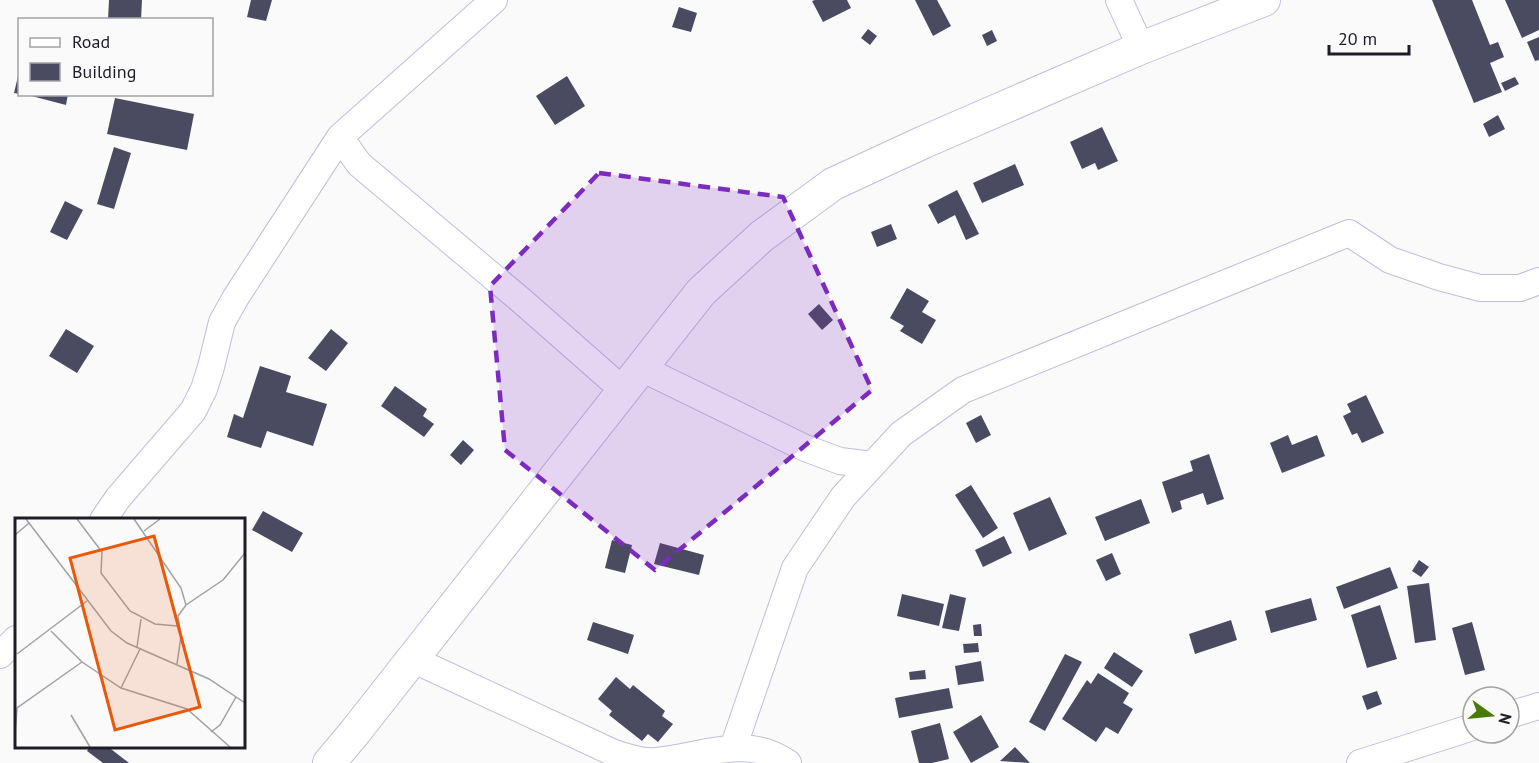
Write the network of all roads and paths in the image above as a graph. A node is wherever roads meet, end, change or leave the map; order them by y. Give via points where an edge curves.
1 (494, 0) edge
2 (1119, 0) edge
3 (1264, 0) edge
4 (1141, 48) junction
5 (339, 137) junction
6 (1539, 281) edge
7 (632, 379) junction
8 (872, 465) junction
9 (105, 518) edge
10 (15, 640) edge
11 (0, 656) edge
12 (412, 659) junction
13 (1539, 706) edge
14 (1521, 711) edge
15 (1461, 731) edge
16 (733, 748) junction
17 (329, 763) edge
18 (788, 763) edge
19 (1360, 763) edge

1 - 5 street
2 - 4 street
3 - 4 street
4 - 7 street via 834,184 762,236 701,291
5 - 7 street via 359,164 523,302
5 - 9 street via 222,322 207,378 193,411
6 - 8 street via 1520,288 1480,288 1438,278 1390,260 1349,232 963,390 901,434
7 - 8 street via 840,461
7 - 12 street
8 - 16 street via 843,496 795,568
10 - 11 street
12 - 16 street via 614,753 635,759 654,762
12 - 17 street
13 - 14 street
15 - 19 street
16 - 18 street via 759,749

